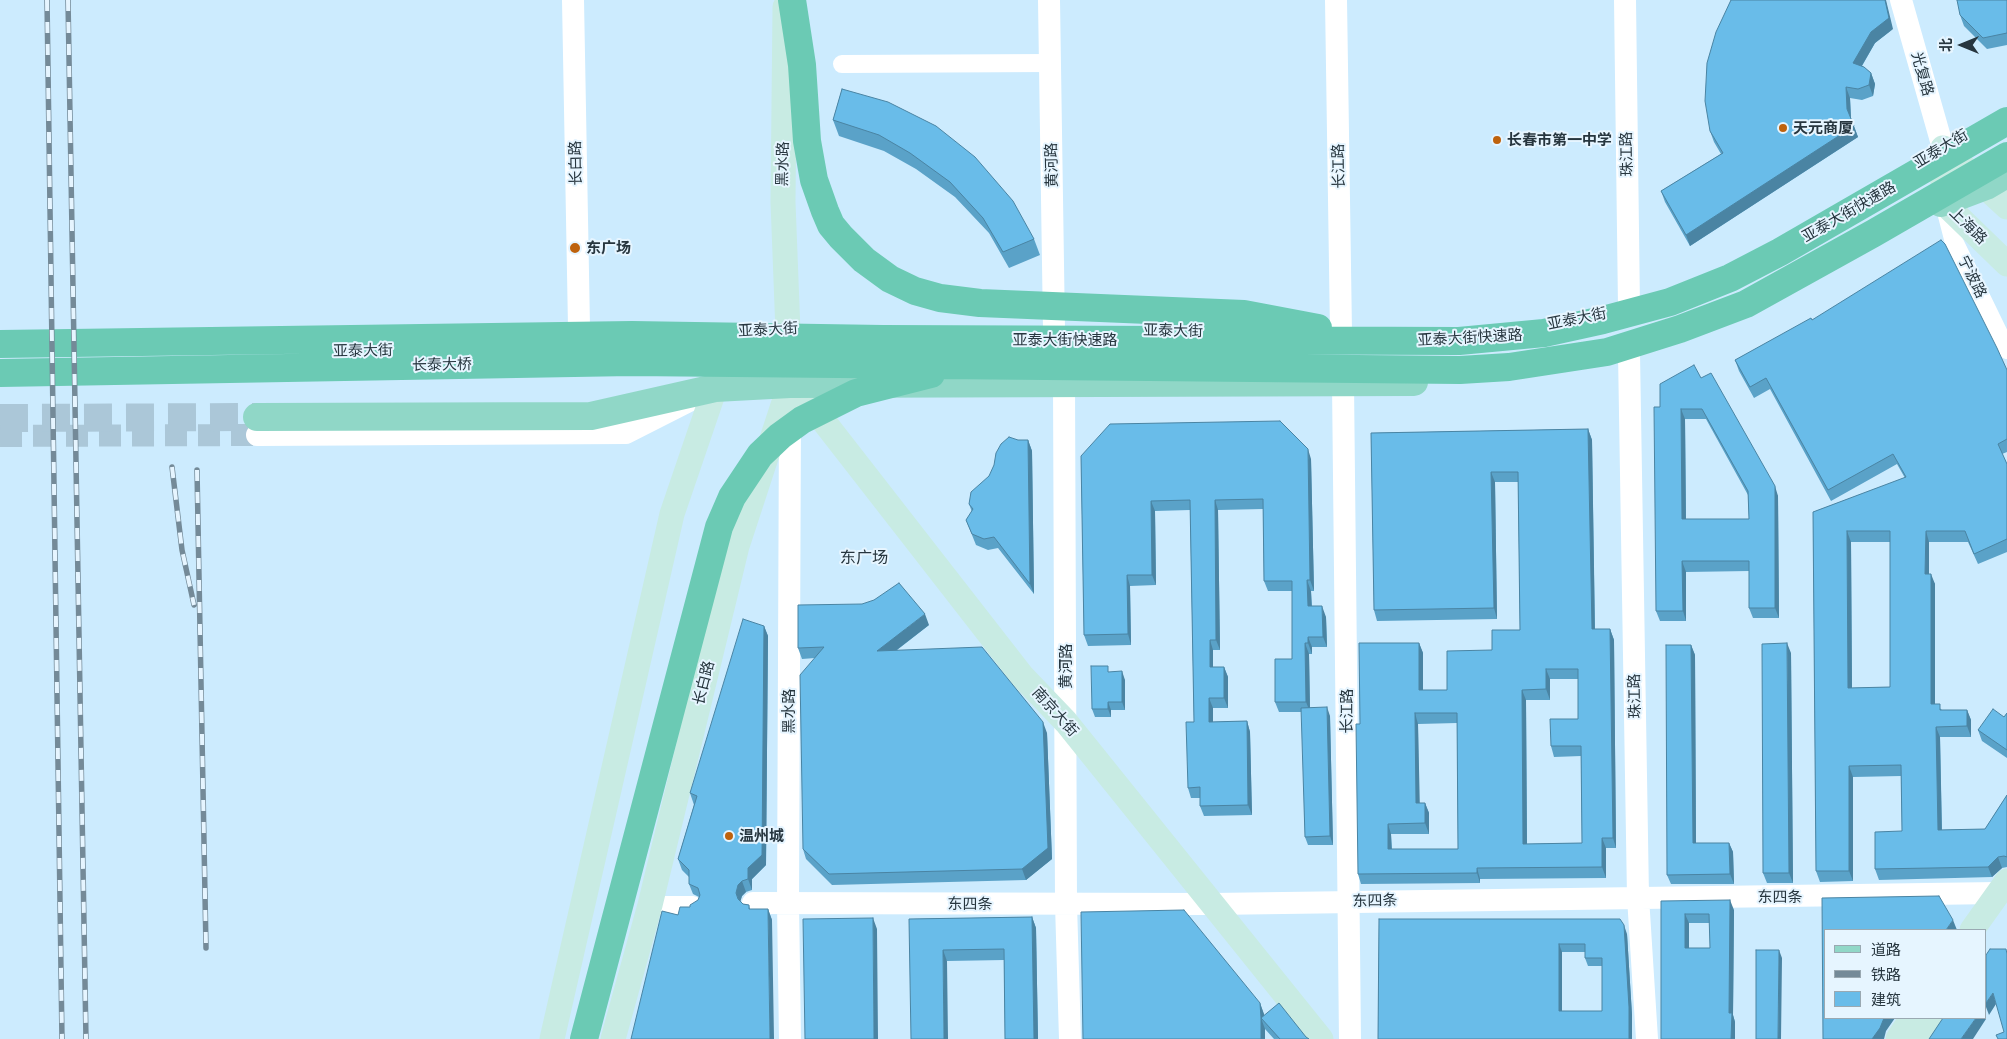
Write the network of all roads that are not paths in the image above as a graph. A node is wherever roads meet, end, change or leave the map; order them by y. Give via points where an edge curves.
1 (573, 0) edge
2 (785, 0) edge
3 (792, 0) edge
4 (1049, 0) edge
5 (1336, 0) edge
6 (1625, 0) edge
7 (1901, 0) edge
8 (1050, 63) junction
9 (842, 64) dead end
10 (2007, 110) edge
11 (2007, 121) edge
12 (1943, 148) junction
13 (2007, 156) edge
14 (1997, 180) edge
15 (1943, 202) junction
16 (2007, 207) edge
17 (2007, 264) edge
18 (1629, 307) junction
19 (579, 327) junction
20 (787, 328) junction
21 (1054, 329) junction
22 (1341, 332) junction
23 (1391, 341) junction
24 (254, 342) joint
25 (0, 344) edge
26 (2007, 350) edge
27 (884, 352) junction
28 (1629, 353) junction
29 (966, 366) junction
30 (0, 373) edge
31 (1064, 382) junction
32 (790, 384) junction
33 (1343, 384) junction
34 (714, 388) junction
35 (257, 426) tunnel mouth
36 (1066, 722) junction
37 (2004, 895) edge
38 (1638, 897) junction
39 (1348, 901) junction
40 (753, 903) dead end
41 (788, 903) junction
42 (1066, 904) junction
43 (1212, 904) junction
44 (650, 905) junction
45 (694, 905) edge
46 (1973, 929) edge
47 (1987, 938) edge
48 (1911, 1019) edge
49 (1933, 1019) edge
50 (585, 1037) edge
51 (552, 1039) edge
52 (613, 1039) edge
53 (790, 1039) edge
54 (1070, 1039) edge
55 (1321, 1039) edge
56 (1350, 1039) edge
57 (1647, 1039) edge
58 (1898, 1039) edge
59 (1920, 1039) edge

1 - 19 street, 长白路
2 - 20 main road, 黑水路 via 783,202
3 - 23 highway via 802,65 806,140 814,180 831,225 864,260 890,279 940,298 980,303 1244,314
4 - 8 street, 黄河路
5 - 22 street, 长江路
6 - 18 street, 珠江路
7 - 12 street, 光复路
8 - 9 street
8 - 21 street, 黄河路
10 - 12 main road, 亚泰大街
11 - 23 highway, 亚泰大街快速路 via 1780,252 1730,278 1670,302 1544,333 1458,341
12 - 14 main road
12 - 15 main road, 上海路
12 - 18 main road, 亚泰大街 via 1761,257 1669,295
13 - 29 highway, 亚泰大街快速路 via 1746,304 1607,352 1510,367 1460,370
14 - 15 main road
14 - 16 main road
15 - 17 main road, 上海路
15 - 26 street, 宁波路 via 1953,239
15 - 28 main road via 1768,300 1698,332
18 - 22 main road, 亚泰大街 via 1583,319 1507,331
19 - 20 street
19 - 24 street
20 - 21 main road, 亚泰大街
20 - 24 main road, 亚泰大街 via 450,350
20 - 32 main road, 长白路
21 - 22 main road, 亚泰大街
23 - 27 highway, 亚泰大街快速路
25 - 27 highway, 长泰大桥 via 632,335
27 - 29 highway, 亚泰大街快速路
27 - 30 highway, 长泰大桥 via 631,362
28 - 33 main road via 1550,374 1502,380
28 - 38 street, 珠江路
29 - 50 highway via 856,394 802,420 760,456 732,497 717,537
31 - 32 main road
31 - 33 main road
31 - 36 street, 黄河路
32 - 34 main road
32 - 36 main road, 南京大街 via 825,423 1022,676
32 - 41 street, 黑水路
32 - 44 main road, 长白路 via 737,546
33 - 39 street, 长江路
34 - 35 main road via 591,416
34 - 51 main road via 672,514
36 - 42 street, 黄河路
36 - 43 main road, 南京大街
37 - 38 street, 东四条
37 - 46 main road
37 - 47 main road
38 - 39 street, 东四条
38 - 57 street, 珠江路
39 - 43 street, 东四条
39 - 56 street, 长江路
40 - 41 street, 东四条
41 - 42 street, 东四条
41 - 53 street, 黑水路
42 - 43 street, 东四条
42 - 54 street, 黄河路
43 - 55 main road, 南京大街
44 - 45 street
44 - 52 main road, 长白路
48 - 58 main road
49 - 59 main road

